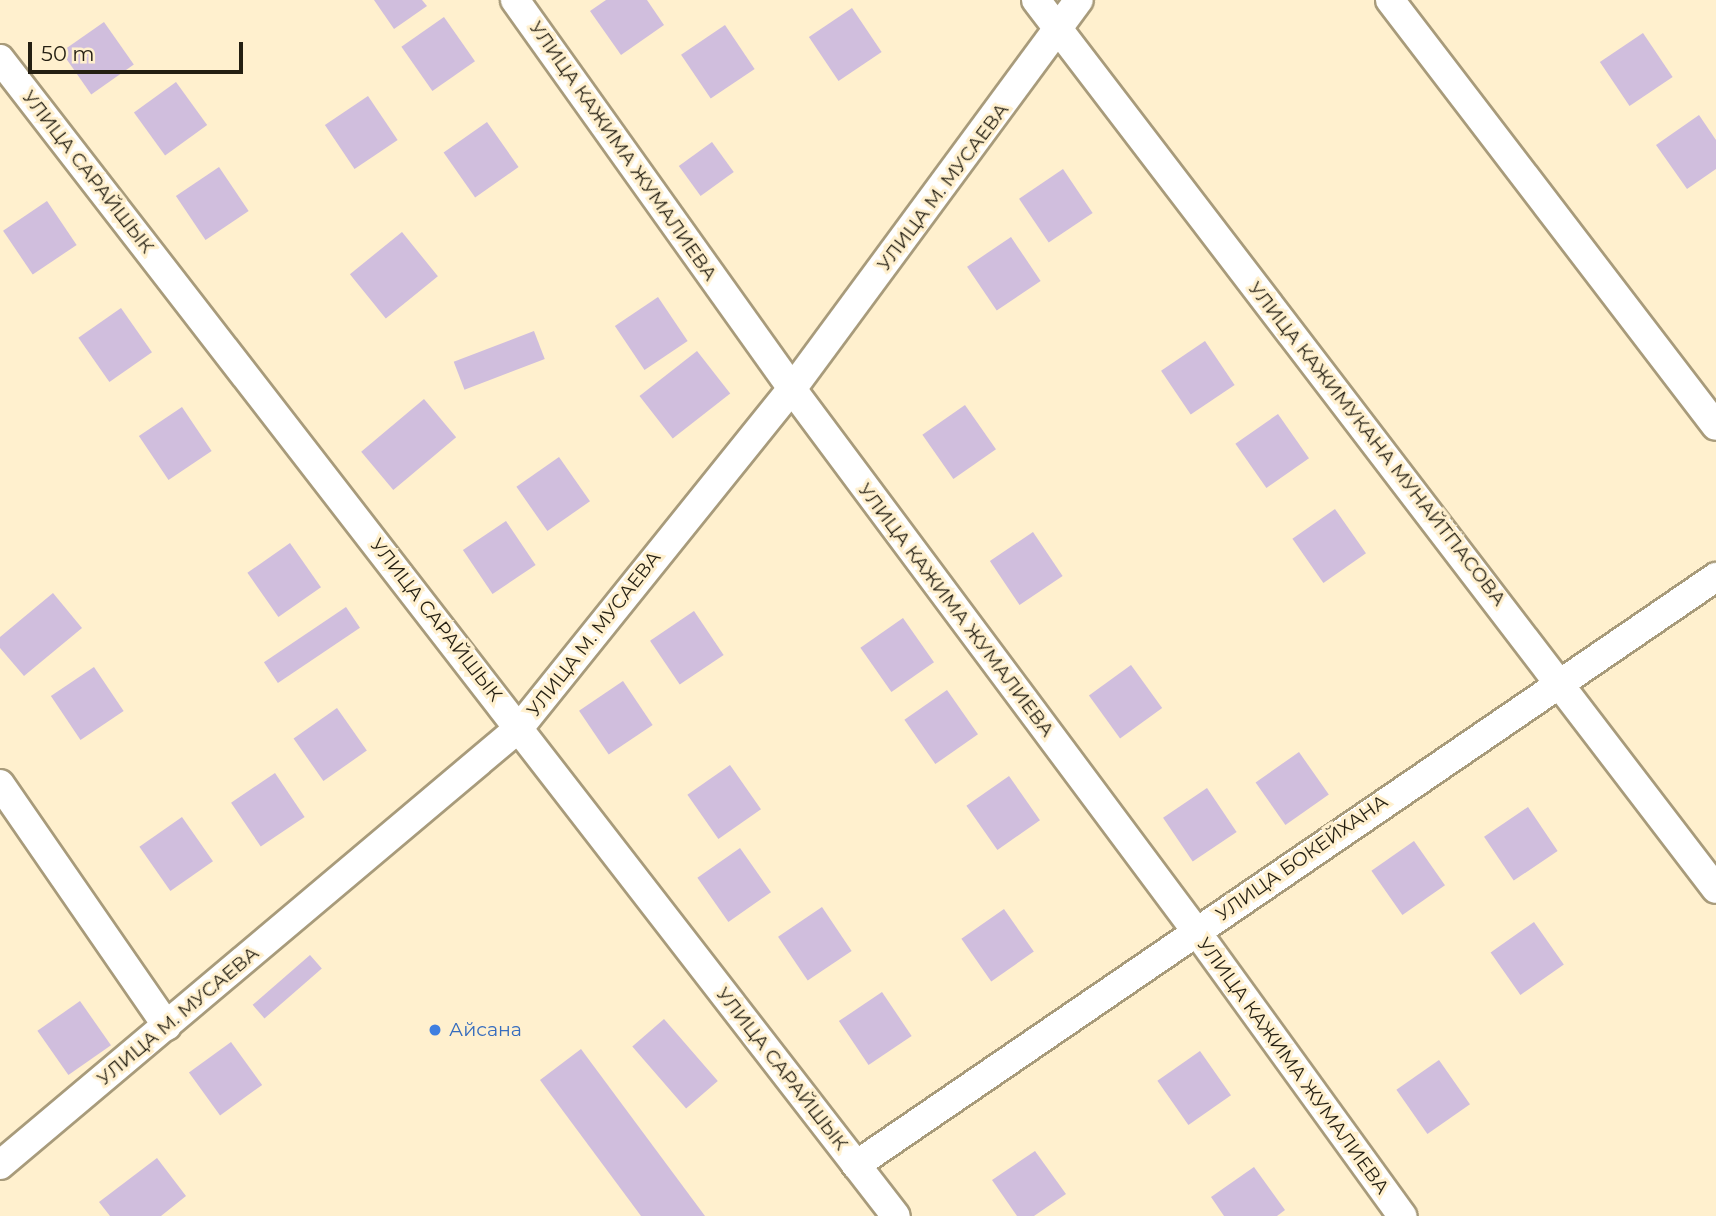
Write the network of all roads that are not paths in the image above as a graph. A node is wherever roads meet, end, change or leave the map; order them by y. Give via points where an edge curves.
1 (515, 0) edge
2 (1036, 0) edge
3 (1079, 0) edge
4 (1390, 0) edge
5 (1058, 32) junction
6 (0, 59) edge
7 (792, 389) junction
8 (1716, 426) edge
9 (1716, 578) edge
10 (1561, 680) junction
11 (519, 728) junction
12 (0, 784) edge
13 (1716, 889) edge
14 (1196, 931) junction
15 (167, 1026) junction
16 (0, 1165) edge
17 (856, 1165) junction
18 (896, 1216) edge
19 (1402, 1216) edge

1 - 7 street, УЛИЦА КАЖИМА ЖУМАЛИЕВА
2 - 5 street, УЛИЦА КАЖИМУКАНА МУНАЙТПАСОВА
3 - 5 street, УЛИЦА М. МУСАЕВА
4 - 8 street
5 - 7 street, УЛИЦА М. МУСАЕВА
5 - 10 street, УЛИЦА КАЖИМУКАНА МУНАЙТПАСОВА
6 - 11 street, УЛИЦА САРАЙШЫК
7 - 11 street, УЛИЦА М. МУСАЕВА
7 - 14 street, УЛИЦА КАЖИМА ЖУМАЛИЕВА
9 - 10 street, УЛИЦА БОКЕЙХАНА
10 - 13 street, УЛИЦА КАЖИМУКАНА МУНАЙТПАСОВА
10 - 14 street, УЛИЦА БОКЕЙХАНА
11 - 15 street, УЛИЦА М. МУСАЕВА
11 - 17 street, УЛИЦА САРАЙШЫК
12 - 15 street
14 - 17 street, УЛИЦА БОКЕЙХАНА
14 - 19 street, УЛИЦА КАЖИМА ЖУМАЛИЕВА
15 - 16 street, УЛИЦА М. МУСАЕВА
17 - 18 street, УЛИЦА САРАЙШЫК

